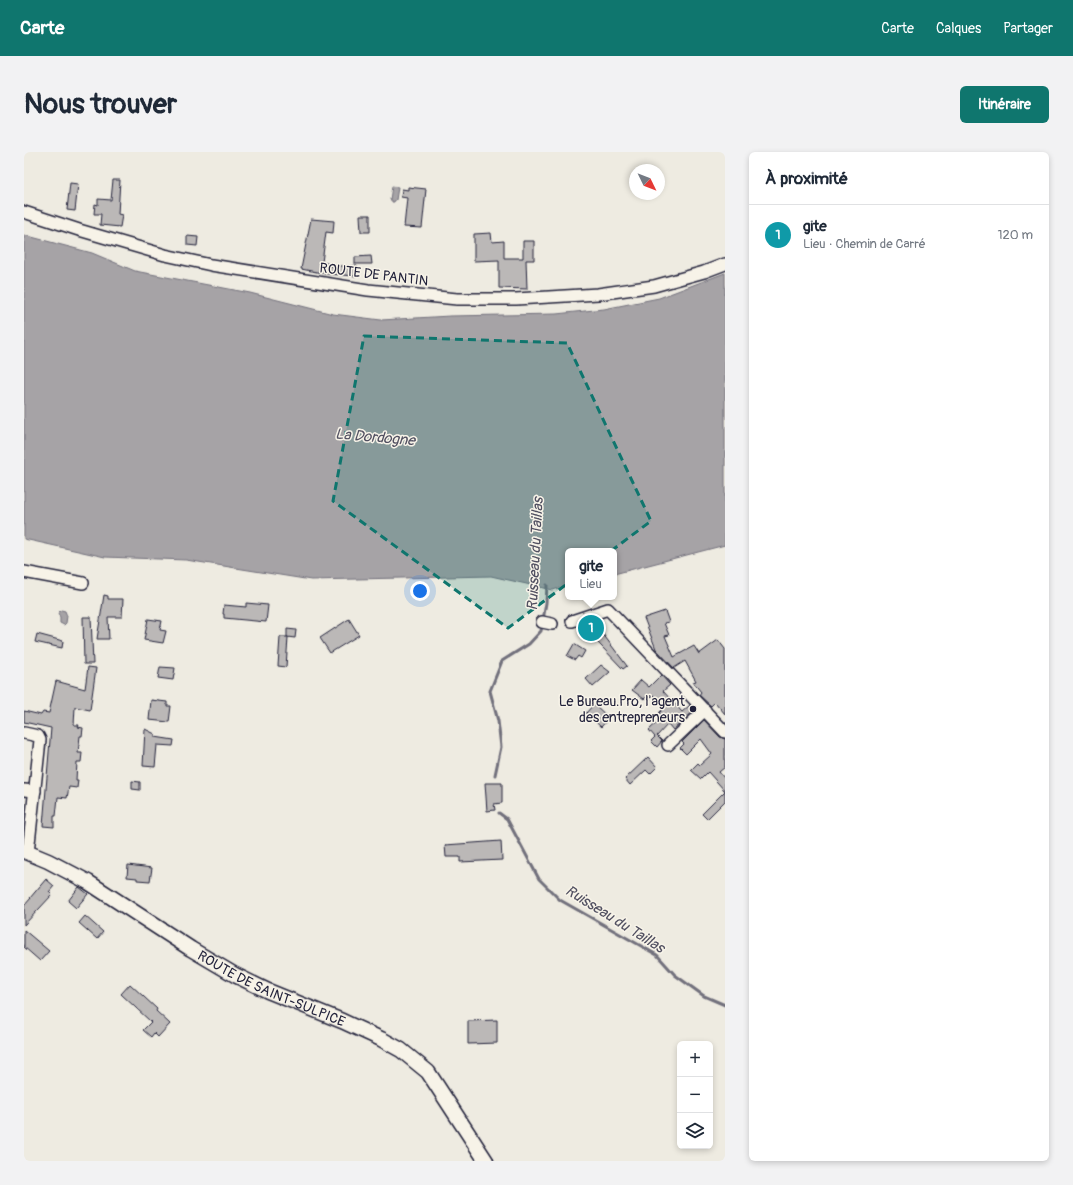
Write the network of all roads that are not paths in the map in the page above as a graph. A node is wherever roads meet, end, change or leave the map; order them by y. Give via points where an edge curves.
1 (24, 212) edge
2 (725, 264) edge
3 (24, 572) edge
4 (84, 583) dead end
5 (572, 621) dead end
6 (705, 710) junction
7 (725, 732) edge
8 (24, 733) edge
9 (668, 745) dead end
10 (29, 791) edge
11 (26, 852) edge
12 (486, 1161) edge

1 - 2 street, ROUTE DE PANTIN via 165,256 368,290 457,299 516,299 606,293 654,286
3 - 4 street
5 - 6 street via 608,609
6 - 7 street
6 - 9 street
8 - 10 street via 38,736 40,740
10 - 11 street
11 - 12 main road, ROUTE DE SAINT-SULPICE via 88,882 235,975 342,1021 401,1050 428,1072

